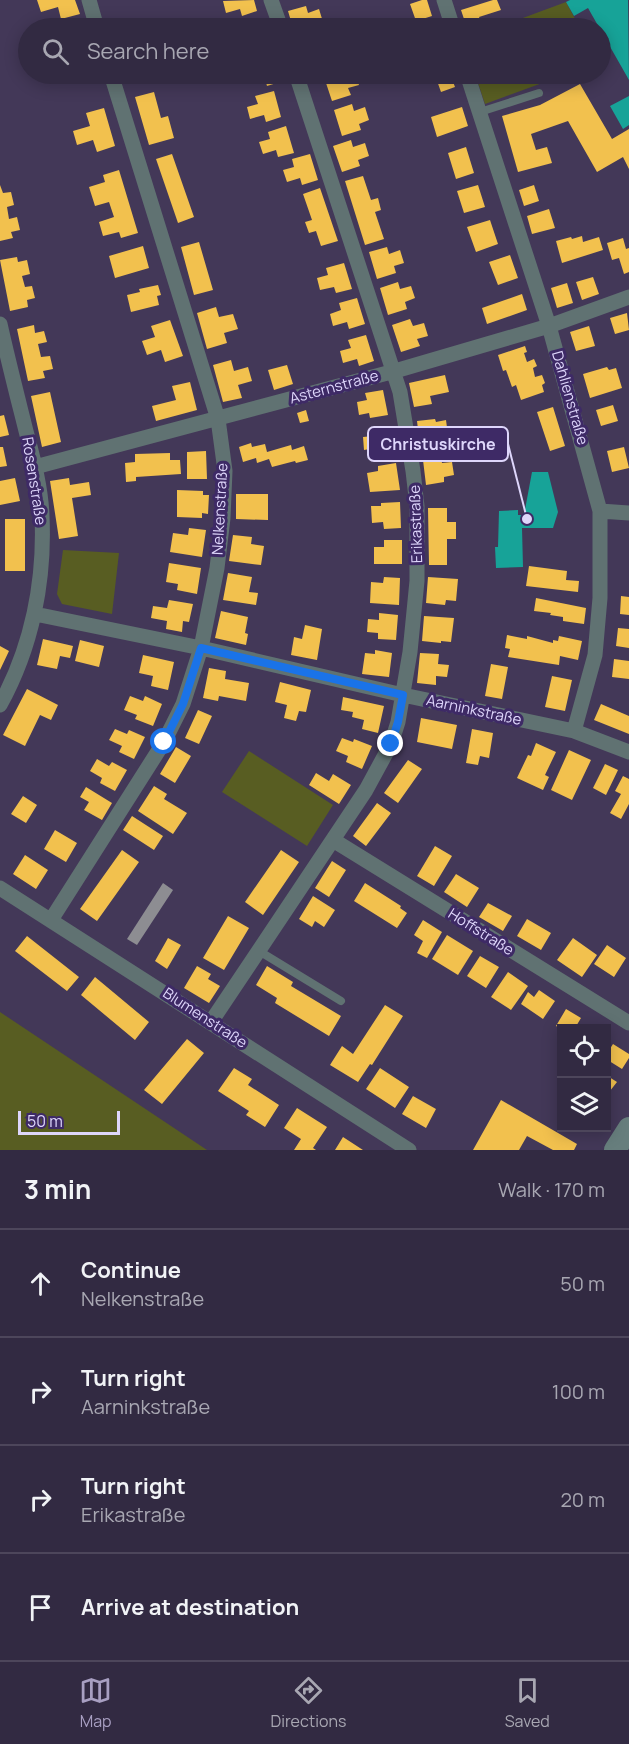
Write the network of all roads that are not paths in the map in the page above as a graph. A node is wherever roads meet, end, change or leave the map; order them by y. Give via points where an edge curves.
1 (89, 0) edge
2 (271, 0) edge
3 (444, 0) edge
4 (94, 18) edge
5 (277, 18) edge
6 (450, 18) edge
7 (114, 84) edge
8 (299, 84) edge
9 (470, 84) edge
10 (539, 93) dead end
11 (480, 112) junction
12 (629, 297) edge
13 (0, 324) edge
14 (549, 326) junction
15 (4, 360) edge
16 (394, 371) junction
17 (218, 419) junction
18 (35, 467) junction
19 (600, 511) junction
20 (629, 513) edge
21 (35, 614) junction
22 (201, 648) junction
23 (403, 695) junction
24 (0, 705) edge
25 (574, 731) junction
26 (629, 752) edge
27 (333, 840) junction
28 (0, 888) edge
29 (51, 920) junction
30 (259, 951) junction
31 (341, 1001) dead end
32 (211, 1023) junction
33 (629, 1023) edge
34 (629, 1128) edge
35 (409, 1150) edge
36 (615, 1150) edge

1 - 4 street
2 - 5 street
3 - 6 street
7 - 17 street, Nelkenstraße
8 - 16 street, Erikastraße
9 - 11 street, Dahlienstraße
10 - 11 lane
11 - 14 street, Dahlienstraße
12 - 14 street, Asternstraße
13 - 15 street, Rosenstraße
14 - 16 street, Asternstraße
14 - 19 street, Dahlienstraße
15 - 18 street, Rosenstraße
16 - 17 street, Asternstraße
16 - 23 street, Erikastraße via 410,442 417,506 417,580
17 - 18 street, Asternstraße
17 - 22 street, Nelkenstraße via 225,471 223,518
18 - 21 street, Rosenstraße via 42,514 42,567
19 - 20 street
19 - 25 street, Dahlienstraße via 600,598 595,655
21 - 22 street, Aarninkstraße
21 - 24 street, Rosenstraße
22 - 23 street, Aarninkstraße
22 - 29 street, Nelkenstraße via 183,704 164,742
23 - 25 street, Aarninkstraße
23 - 27 street, Erikastraße via 387,753
25 - 26 street, Aarninkstraße
27 - 30 street, Erikastraße
27 - 33 street, Hoffstraße
28 - 29 street, Blumenstraße
29 - 32 street, Blumenstraße
30 - 31 lane
30 - 32 street, Erikastraße
32 - 35 street, Blumenstraße
34 - 36 street

